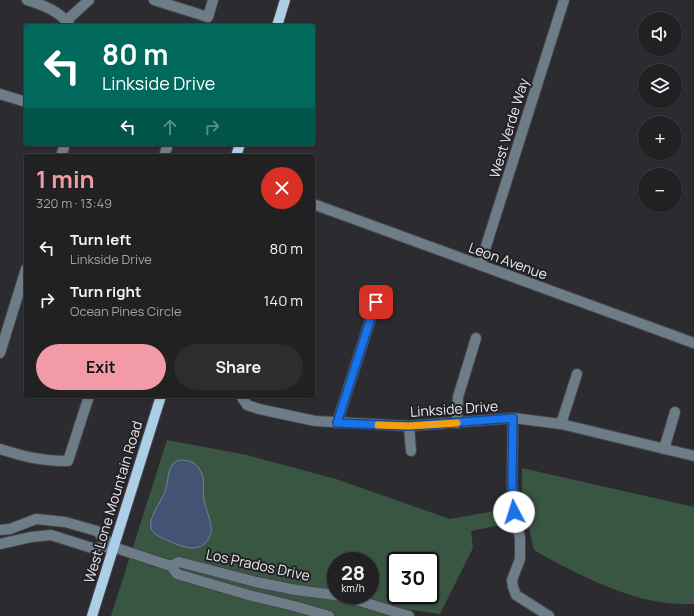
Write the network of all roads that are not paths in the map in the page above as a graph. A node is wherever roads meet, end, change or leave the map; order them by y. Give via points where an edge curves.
1 (27, 0) edge
2 (89, 0) edge
3 (154, 0) edge
4 (213, 0) edge
5 (285, 0) edge
6 (564, 0) edge
7 (68, 24) edge
8 (278, 24) edge
9 (0, 94) edge
10 (24, 101) edge
11 (315, 205) edge
12 (480, 265) junction
13 (24, 275) edge
14 (376, 302) dead end
15 (476, 338) dead end
16 (694, 343) edge
17 (0, 353) edge
18 (577, 374) dead end
19 (88, 398) edge
20 (160, 398) edge
21 (242, 398) edge
22 (676, 412) dead end
23 (513, 418) junction
24 (337, 423) junction
25 (457, 423) junction
26 (561, 424) junction
27 (409, 426) junction
28 (0, 449) edge
29 (664, 449) junction
30 (411, 451) dead end
31 (694, 456) edge
32 (0, 530) edge
33 (0, 544) edge
34 (113, 547) junction
35 (171, 566) junction
36 (92, 616) edge
37 (329, 616) edge
38 (409, 616) edge
39 (549, 616) edge

1 - 7 street via 48,7
2 - 7 street
3 - 4 street via 208,17
5 - 8 main road
6 - 12 street, West Verde Way
9 - 10 street
11 - 12 street, Leon Avenue
12 - 16 street, Leon Avenue
13 - 17 street
14 - 24 street
15 - 25 street via 458,397
18 - 26 street
19 - 28 street via 68,461 32,459
20 - 34 main road, West Lone Mountain Road
21 - 24 street, Linkside Drive via 247,404 259,409
22 - 29 street
23 - 25 street, Linkside Drive
23 - 26 street, Linkside Drive
23 - 39 street via 512,483 514,512 520,538 520,558 512,580 513,588 516,595
24 - 27 street, Linkside Drive
25 - 27 street, Linkside Drive
26 - 29 street, Linkside Drive
27 - 30 street
29 - 31 street, Linkside Drive
32 - 34 street via 36,519 65,522 97,531
33 - 34 street via 51,535 92,548
34 - 35 street, Los Prados Drive
34 - 36 main road, West Lone Mountain Road
35 - 37 street, Los Prados Drive via 177,574
35 - 38 street, Los Prados Drive via 179,562 256,582 343,596

